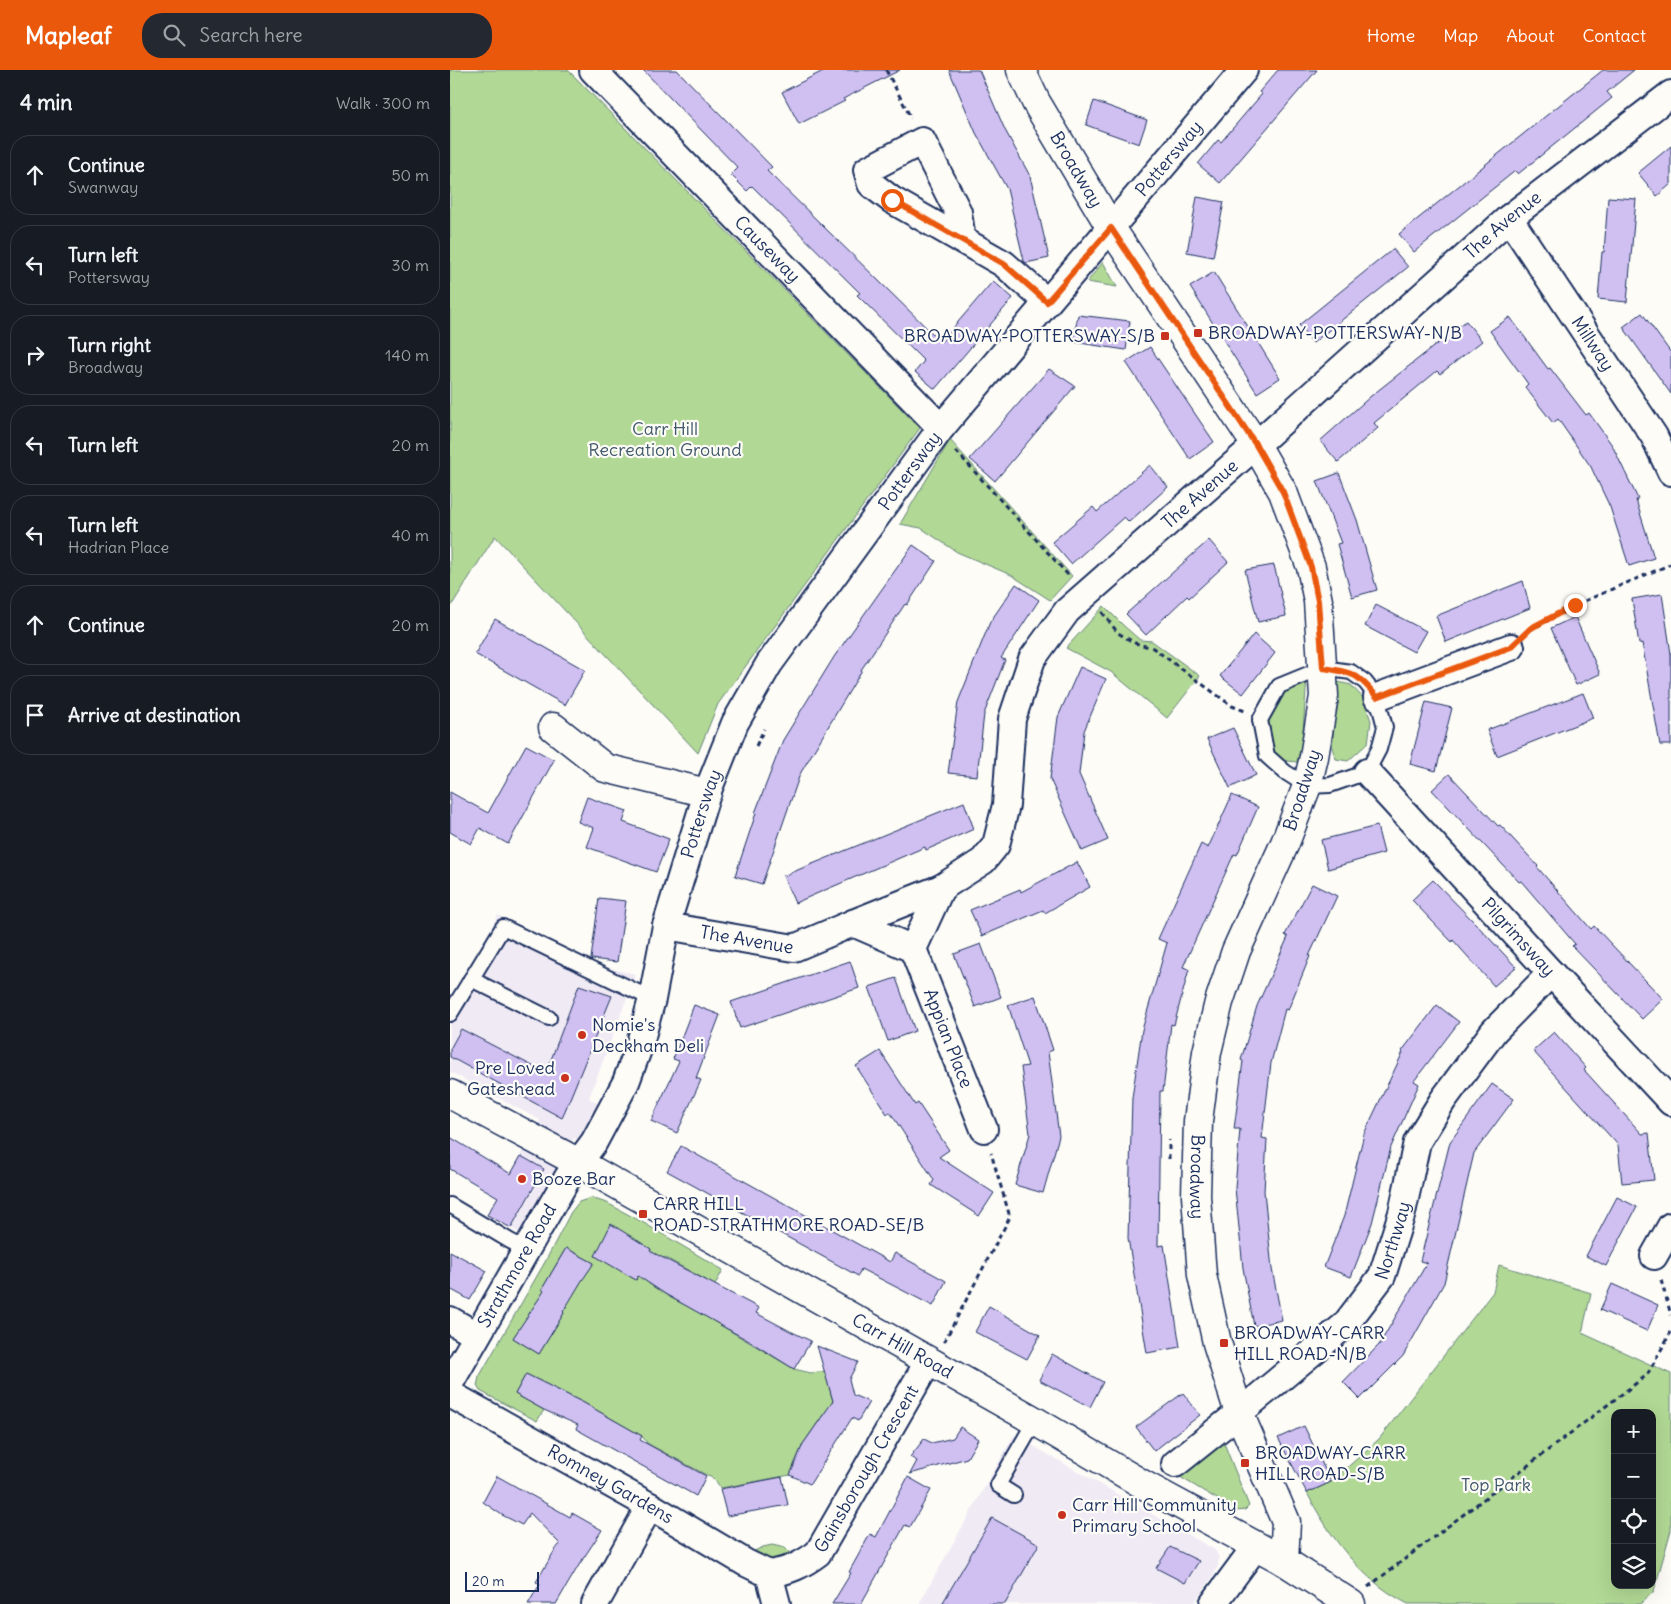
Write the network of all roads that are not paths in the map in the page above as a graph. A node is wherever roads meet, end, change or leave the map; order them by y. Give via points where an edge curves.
1 (593, 70) edge
2 (1021, 70) edge
3 (1244, 70) edge
4 (1671, 94) edge
5 (1509, 218) junction
6 (1111, 228) junction
7 (962, 240) dead end
8 (1047, 302) junction
9 (948, 438) junction
10 (1256, 445) junction
11 (1671, 472) edge
12 (1511, 647) road end
13 (1323, 668) junction
14 (1377, 697) junction
15 (553, 727) dead end
16 (1367, 772) junction
17 (1307, 786) junction
18 (707, 793) junction
19 (940, 888) junction
20 (853, 923) junction
21 (666, 926) junction
22 (914, 949) junction
23 (1551, 973) junction
24 (471, 979) junction
25 (652, 999) junction
26 (450, 1014) edge
27 (549, 1018) dead end
28 (450, 1094) edge
29 (1671, 1102) edge
30 (984, 1129) road end
31 (579, 1163) junction
32 (450, 1205) edge
33 (1671, 1226) edge
34 (526, 1249) junction
35 (1654, 1256) road end
36 (450, 1320) edge
37 (476, 1335) junction
38 (930, 1363) junction
39 (450, 1383) edge
40 (450, 1394) edge
41 (1239, 1413) junction
42 (1035, 1421) junction
43 (1175, 1464) dead end
44 (1014, 1495) dead end
45 (650, 1506) junction
46 (1256, 1546) junction
47 (1284, 1561) junction
48 (769, 1574) junction
49 (1358, 1597) edge
50 (595, 1604) edge
51 (777, 1604) edge
52 (1214, 1604) edge

1 - 9 street, Causeway
2 - 6 street, Broadway via 1036,102
3 - 6 street, Pottersway
4 - 5 street, The Avenue
5 - 10 street, The Avenue
5 - 11 street, Millway via 1654,436
6 - 8 street, Pottersway
6 - 10 street, Broadway
7 - 8 street via 1004,264
8 - 9 street, Pottersway
9 - 18 street, Pottersway via 769,664 734,722
10 - 13 street, Broadway via 1283,492 1311,567 1318,601
10 - 19 street, The Avenue via 1067,611 1032,659 1012,719 1006,805 996,845 983,861
12 - 14 street
13 - 14 lane via 1350,672 1365,682
13 - 17 street, Broadway via 1320,729
13 - 17 lane via 1279,686 1260,720 1267,756
14 - 16 lane via 1385,727 1379,749
15 - 18 street via 605,768
16 - 17 lane via 1330,786
16 - 23 street, Pilgrimsway
17 - 41 street, Broadway via 1236,951 1219,1002 1207,1052 1198,1121 1196,1196 1202,1275 1217,1343
18 - 21 street, Pottersway
19 - 20 street, The Avenue
19 - 22 street
20 - 21 street, The Avenue via 794,948
20 - 22 street
21 - 25 street, Strathmore Road
22 - 30 street, Appian Place
23 - 29 street, Pilgrimsway
23 - 41 street, Northway via 1494,1031 1417,1142 1402,1213 1382,1276 1345,1325
24 - 25 lane via 503,927
24 - 26 lane
24 - 27 lane
25 - 31 street, Strathmore Road via 626,1082
28 - 31 street, Carr Hill Road
31 - 34 street, Strathmore Road
31 - 38 street, Carr Hill Road
32 - 34 lane
33 - 35 street
34 - 37 street, Strathmore Road
36 - 37 street
37 - 39 street, Strathmore Road
38 - 42 street, Carr Hill Road
38 - 48 street, Gainsborough Crescent via 818,1553 787,1571
40 - 45 street, Romney Gardens
41 - 43 street, Northway
41 - 47 street, Broadway via 1286,1522
42 - 44 lane via 998,1485
42 - 46 street, Carr Hill Road
45 - 48 street, Romney Gardens
45 - 50 street
46 - 47 street, Carr Hill Road
46 - 52 street
47 - 49 street, Carr Hill Road
48 - 51 street

